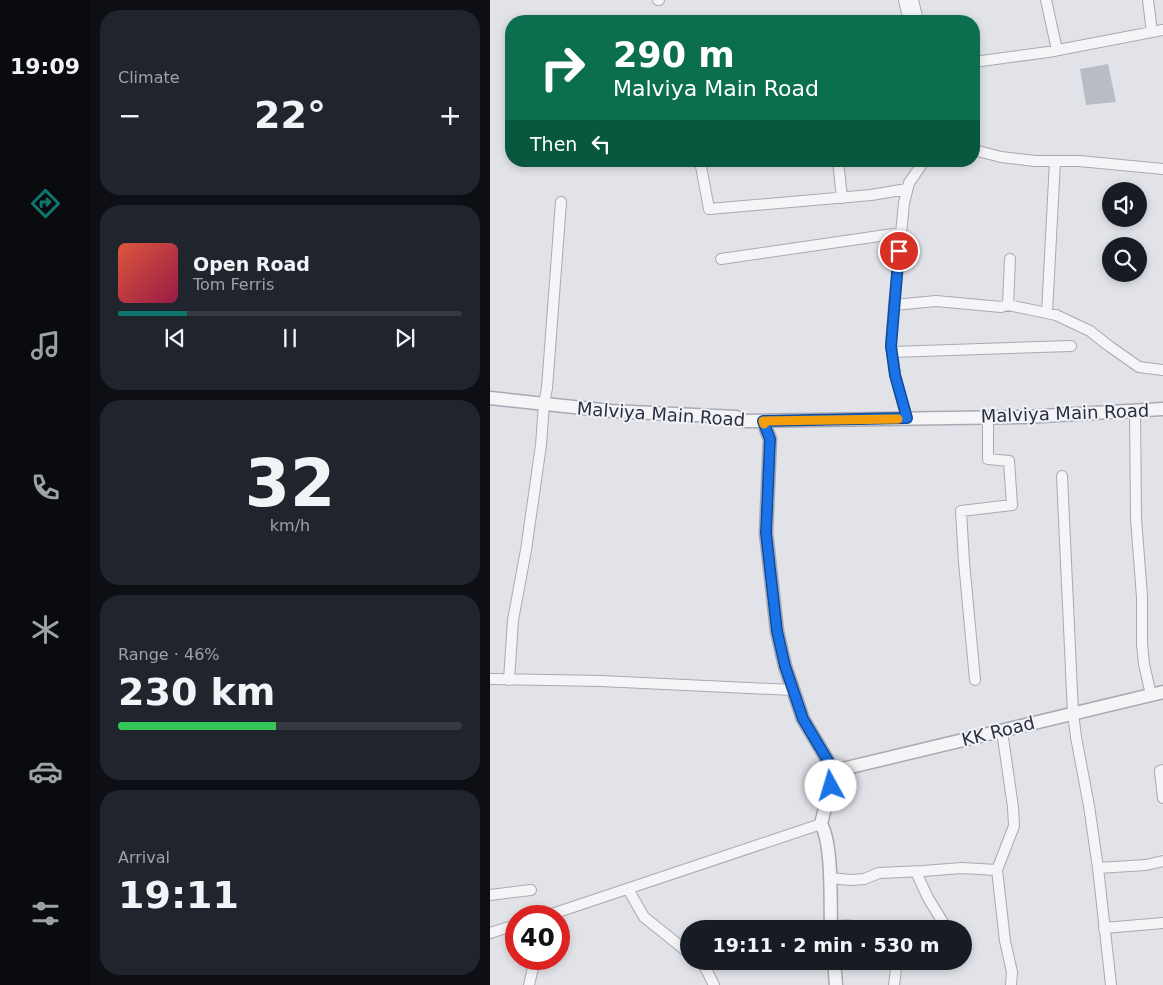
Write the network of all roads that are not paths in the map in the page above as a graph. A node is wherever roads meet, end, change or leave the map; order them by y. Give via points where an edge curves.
1 (904, 0) edge
2 (913, 0) edge
3 (1046, 0) edge
4 (1148, 0) edge
5 (908, 15) edge
6 (917, 15) edge
7 (1163, 30) edge
8 (1152, 32) junction
9 (1057, 50) junction
10 (980, 61) edge
11 (980, 152) edge
12 (1055, 161) junction
13 (701, 167) edge
14 (839, 167) edge
15 (920, 167) edge
16 (1163, 169) edge
17 (907, 189) junction
18 (842, 198) junction
19 (561, 202) dead end
20 (900, 233) junction
21 (721, 259) dead end
22 (1010, 259) dead end
23 (894, 305) junction
24 (1008, 305) junction
25 (1047, 313) junction
26 (1071, 346) dead end
27 (892, 352) junction
28 (1163, 370) edge
29 (490, 398) edge
30 (490, 405) edge
31 (543, 408) junction
32 (1163, 409) edge
33 (1135, 411) junction
34 (988, 416) junction
35 (907, 418) junction
36 (763, 421) junction
37 (1062, 476) dead end
38 (490, 679) edge
39 (509, 680) junction
40 (976, 680) dead end
41 (793, 690) junction
42 (1157, 693) edge
43 (1073, 713) junction
44 (1002, 731) junction
45 (1163, 770) edge
46 (834, 771) junction
47 (1163, 798) edge
48 (821, 824) junction
49 (1163, 861) edge
50 (1098, 868) junction
51 (997, 870) junction
52 (916, 872) junction
53 (830, 878) junction
54 (628, 889) junction
55 (531, 890) dead end
56 (490, 895) edge
57 (570, 908) edge
58 (831, 920) edge
59 (941, 920) edge
60 (1163, 923) edge
61 (1104, 928) junction
62 (505, 929) edge
63 (490, 933) edge
64 (680, 946) edge
65 (532, 970) edge
66 (706, 970) edge
67 (835, 970) edge
68 (896, 970) edge
69 (529, 985) edge
70 (714, 985) edge
71 (836, 985) edge
72 (894, 985) edge
73 (1011, 985) edge
74 (1111, 985) edge

1 - 5 street
2 - 6 street
3 - 9 street
4 - 8 street
7 - 8 street
8 - 9 street
9 - 10 street
11 - 12 street via 1034,162
12 - 16 street
12 - 25 street
13 - 18 street via 709,209
14 - 18 street
15 - 17 street
17 - 18 street
17 - 20 street
19 - 31 street
20 - 21 street
20 - 23 street
22 - 24 street
23 - 24 street via 936,301
23 - 27 street
24 - 25 street
25 - 28 street via 1090,331 1139,367
26 - 27 street
27 - 35 street
29 - 31 street
30 - 31 street
31 - 36 street, Malviya Main Road via 606,418 678,418 737,425 742,421
31 - 39 street via 541,445 514,620
32 - 33 street, Malviya Main Road
33 - 34 street, Malviya Main Road
33 - 42 street via 1142,644 1144,664
34 - 35 street, Malviya Main Road
34 - 40 street via 988,459 1009,461 1012,505 961,510
35 - 36 street, Malviya Main Road
36 - 41 street via 770,439 768,560 777,631
37 - 43 street
38 - 39 street
39 - 41 street
41 - 46 street via 803,719
42 - 43 street, KK Road
43 - 44 street, KK Road
43 - 50 street
44 - 46 street, KK Road
44 - 51 street via 1014,826
45 - 47 street via 1160,771
46 - 48 street
48 - 53 street via 825,831
48 - 54 street
49 - 50 street
50 - 61 street
51 - 52 street via 962,868
51 - 73 street via 1012,972
52 - 53 street via 879,873 851,880
52 - 59 street
53 - 58 street
54 - 57 street
54 - 64 street via 644,917
55 - 56 street
60 - 61 street
61 - 74 street
62 - 63 street
65 - 69 street
66 - 70 street
67 - 71 street
68 - 72 street

